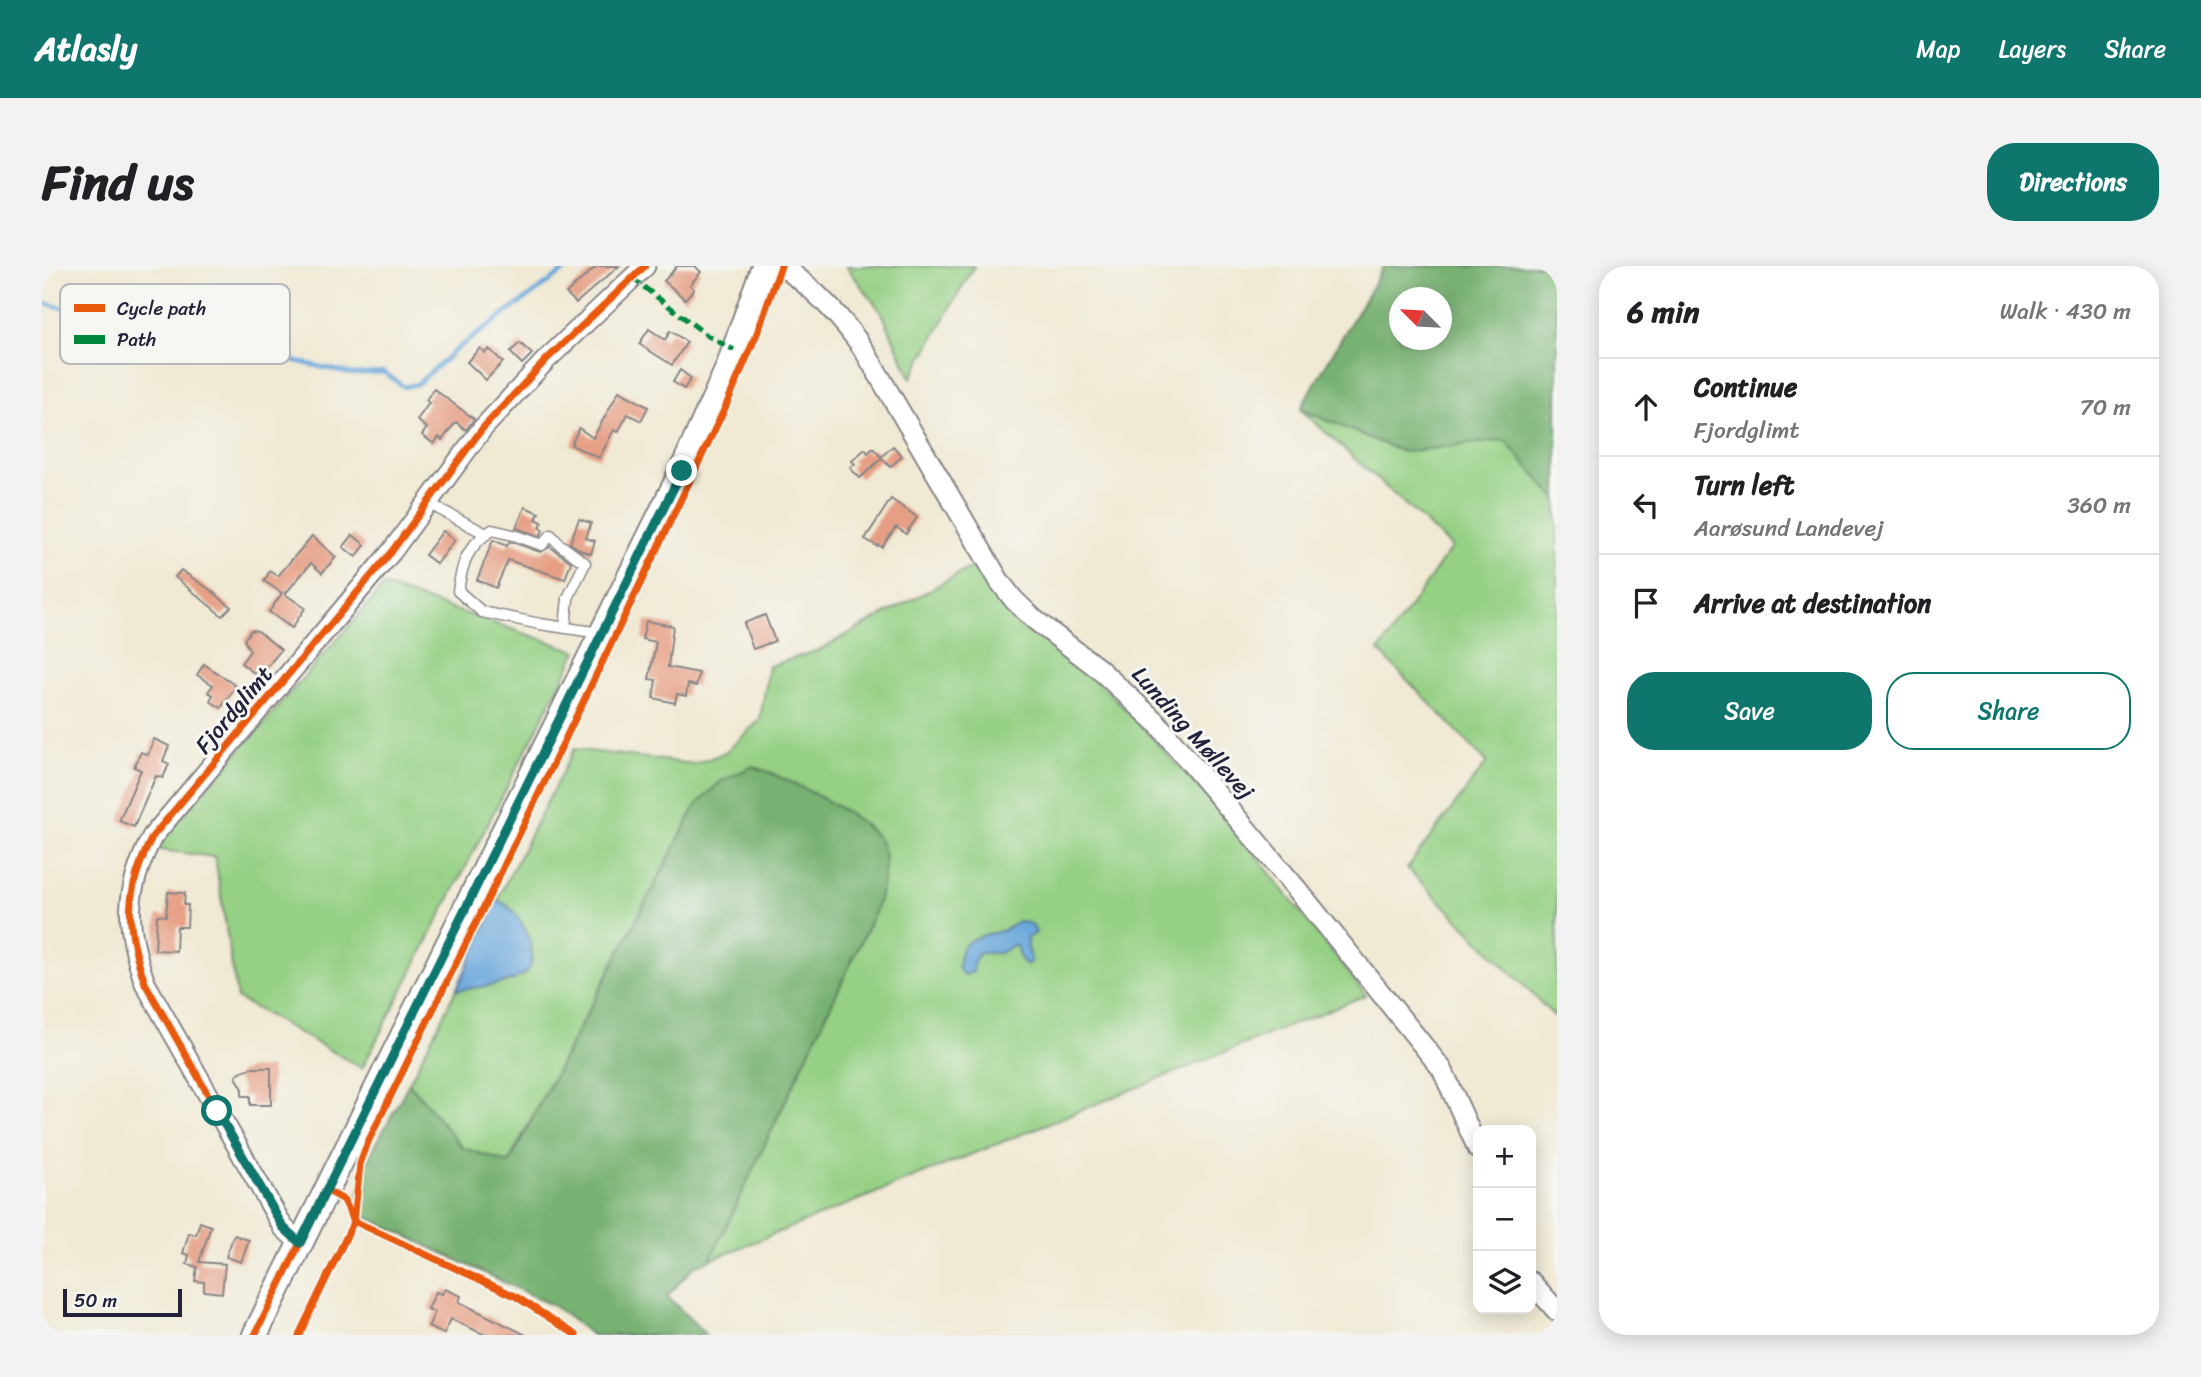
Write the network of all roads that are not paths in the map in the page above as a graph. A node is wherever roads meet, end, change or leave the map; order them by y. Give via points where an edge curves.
1 (645, 266) edge
2 (764, 266) edge
3 (782, 266) edge
4 (428, 503) junction
5 (485, 534) junction
6 (565, 628) junction
7 (601, 634) junction
8 (1473, 1138) edge
9 (300, 1243) junction
10 (1536, 1288) edge
11 (1557, 1311) edge
12 (255, 1335) edge

1 - 4 street, Fjordglimt via 546,360 482,429
2 - 7 street via 728,368
3 - 8 street, Lunding Møllevej via 826,301 857,339 1014,600 1100,669 1156,722 1442,1069
4 - 5 lane
4 - 9 street, Fjordglimt via 152,837 131,890 133,950 145,984 283,1227
5 - 6 lane via 462,563 458,591 482,612
5 - 6 lane via 492,530 542,545 551,535 585,562 568,598
6 - 7 lane
7 - 9 street
9 - 12 street
10 - 11 street

